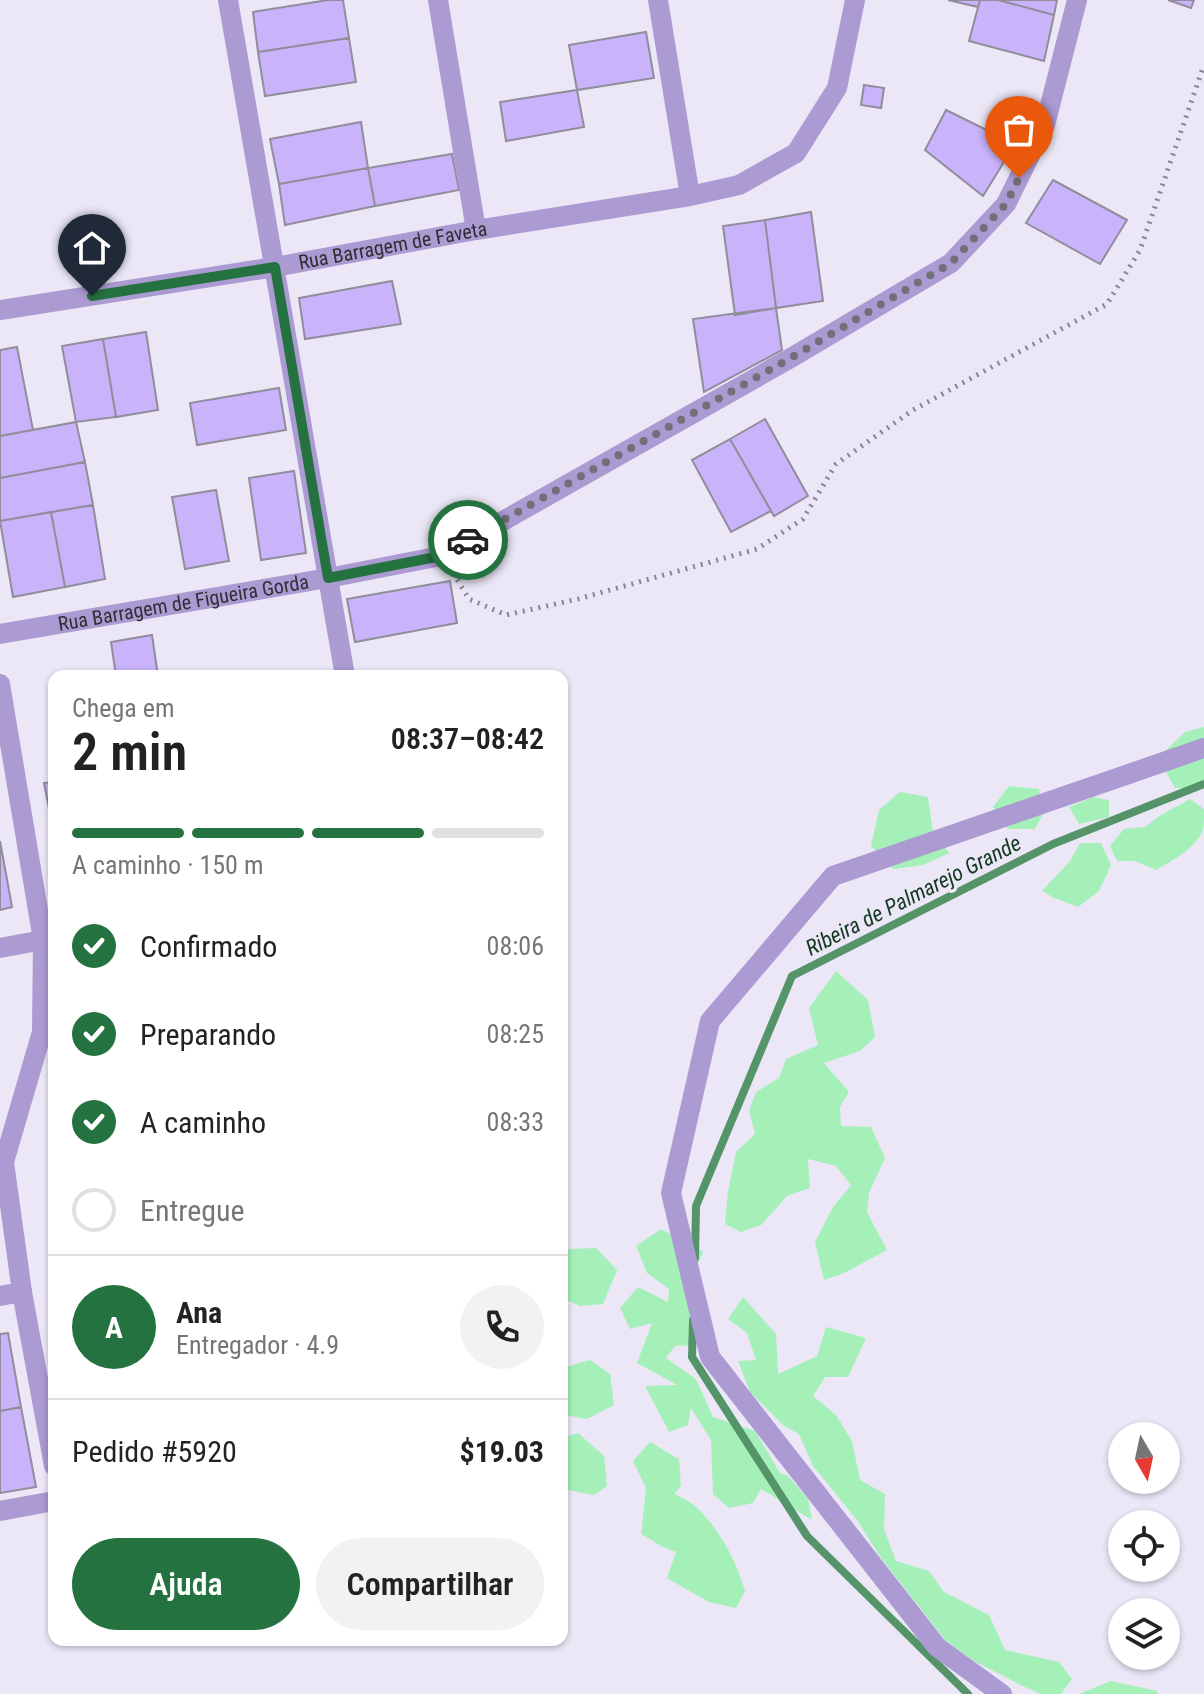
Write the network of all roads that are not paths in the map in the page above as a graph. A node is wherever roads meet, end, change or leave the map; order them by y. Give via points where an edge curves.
1 (228, 0) edge
2 (438, 0) edge
3 (658, 0) edge
4 (855, 0) edge
5 (1077, 0) edge
6 (690, 196) junction
7 (476, 230) junction
8 (275, 267) junction
9 (0, 310) edge
10 (328, 578) junction
11 (0, 634) edge
12 (344, 670) edge
13 (0, 684) edge
14 (1204, 748) edge
15 (48, 934) edge
16 (48, 939) edge
17 (0, 948) edge
18 (48, 952) edge
19 (2, 1163) edge
20 (22, 1292) junction
21 (0, 1296) edge
22 (48, 1433) edge
23 (48, 1502) edge
24 (0, 1511) edge
25 (1002, 1694) edge

1 - 8 street
2 - 7 street
3 - 6 street
4 - 6 street, Rua Barragem de Faveta via 837,88 796,153 739,185
5 - 10 street, Rua Barragem de Figueira Gorda via 1045,125 1006,204 951,263 441,556
6 - 7 street, Rua Barragem de Faveta
7 - 8 street, Rua Barragem de Faveta
8 - 9 street, Rua Barragem de Faveta
8 - 10 street
10 - 11 street, Rua Barragem de Figueira Gorda
10 - 12 street
13 - 15 street
14 - 25 street via 833,876 710,1021 671,1193 710,1357 937,1647
16 - 17 street
18 - 19 street via 42,1032
19 - 20 street
20 - 21 street
20 - 22 street
23 - 24 street

